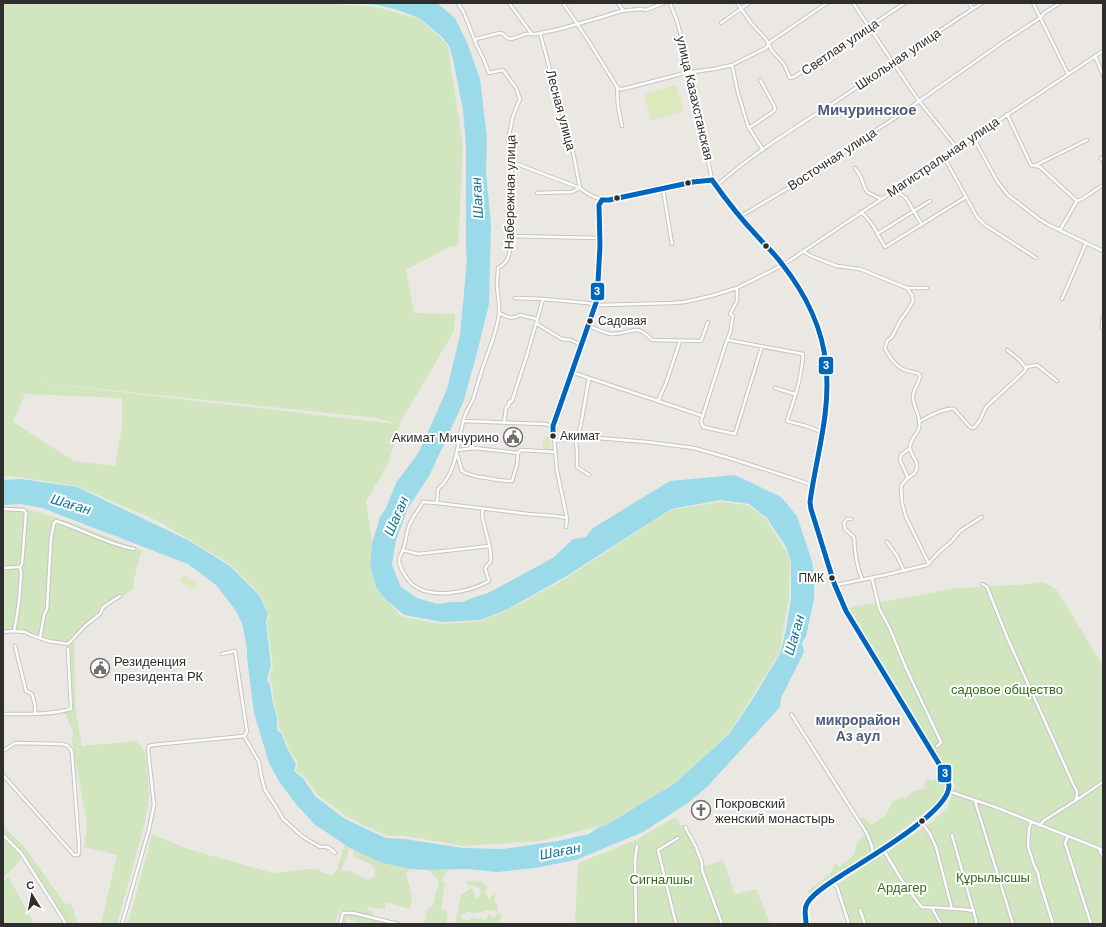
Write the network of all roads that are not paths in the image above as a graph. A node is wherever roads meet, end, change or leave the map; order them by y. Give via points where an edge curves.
1 (458, 3) edge
2 (509, 3) edge
3 (563, 3) edge
4 (618, 3) edge
5 (664, 3) edge
6 (670, 3) edge
7 (737, 3) edge
8 (749, 3) edge
9 (827, 3) edge
10 (853, 3) edge
11 (905, 3) edge
12 (969, 3) edge
13 (982, 3) edge
14 (1033, 3) edge
15 (1060, 3) edge
16 (741, 8) junction
17 (973, 9) junction
18 (623, 10) junction
19 (1040, 18) junction
20 (721, 23) dead end
21 (577, 24) junction
22 (869, 26) junction
23 (540, 33) junction
24 (532, 34) junction
25 (476, 40) junction
26 (769, 44) junction
27 (1103, 51) edge
28 (1095, 56) junction
29 (893, 63) junction
30 (732, 64) junction
31 (691, 72) junction
32 (1068, 74) junction
33 (1103, 75) edge
34 (760, 80) dead end
35 (617, 87) junction
36 (919, 101) junction
37 (1008, 114) junction
38 (622, 126) dead end
39 (749, 128) junction
40 (973, 137) junction
41 (1087, 140) dead end
42 (958, 148) junction
43 (763, 150) junction
44 (944, 157) junction
45 (1101, 158) dead end
46 (1103, 161) edge
47 (512, 162) junction
48 (1036, 166) junction
49 (855, 168) dead end
50 (712, 180) junction
51 (1103, 185) edge
52 (716, 186) junction
53 (580, 188) junction
54 (663, 189) junction
55 (894, 190) junction
56 (537, 193) dead end
57 (966, 197) junction
58 (881, 199) junction
59 (602, 200) junction
60 (930, 201) dead end
61 (1077, 201) junction
62 (914, 211) junction
63 (861, 212) junction
64 (741, 216) junction
65 (922, 225) junction
66 (1060, 230) junction
67 (877, 234) junction
68 (511, 236) junction
69 (600, 238) junction
70 (1086, 243) junction
71 (672, 244) dead end
72 (803, 251) junction
73 (1103, 251) edge
74 (1036, 258) dead end
75 (783, 265) junction
76 (737, 288) junction
77 (907, 288) junction
78 (927, 288) dead end
79 (515, 298) dead end
80 (543, 299) junction
81 (1062, 299) dead end
82 (595, 304) junction
83 (499, 313) junction
84 (1103, 317) edge
85 (537, 319) junction
86 (708, 322) dead end
87 (588, 326) junction
88 (1102, 328) dead end
89 (728, 340) junction
90 (680, 341) junction
91 (581, 345) junction
92 (762, 346) junction
93 (1007, 350) dead end
94 (1026, 368) junction
95 (571, 372) junction
96 (589, 378) junction
97 (1056, 381) dead end
98 (775, 388) dead end
99 (795, 394) junction
100 (658, 401) junction
101 (703, 416) junction
102 (464, 421) junction
103 (920, 421) junction
104 (504, 422) junction
105 (553, 426) junction
106 (822, 432) junction
107 (577, 438) junction
108 (554, 441) junction
109 (910, 448) junction
110 (457, 452) junction
111 (554, 452) junction
112 (518, 453) junction
113 (589, 475) dead end
114 (908, 478) junction
115 (812, 487) junction
116 (437, 503) junction
117 (483, 508) junction
118 (3, 509) edge
119 (982, 517) dead end
120 (567, 518) junction
121 (851, 519) dead end
122 (566, 527) dead end
123 (887, 542) dead end
124 (489, 546) junction
125 (134, 549) dead end
126 (403, 550) junction
127 (929, 564) junction
128 (20, 567) junction
129 (3, 568) edge
130 (904, 571) junction
131 (872, 578) junction
132 (862, 580) junction
133 (982, 584) dead end
134 (835, 586) junction
135 (120, 596) dead end
136 (14, 630) junction
137 (3, 632) edge
138 (40, 638) junction
139 (15, 646) dead end
140 (68, 649) dead end
141 (222, 654) dead end
142 (3, 714) edge
143 (35, 714) junction
144 (791, 714) dead end
145 (244, 736) junction
146 (937, 746) dead end
147 (3, 751) edge
148 (3, 775) edge
149 (1103, 782) edge
150 (948, 791) junction
151 (975, 801) junction
152 (1075, 801) junction
153 (1031, 822) junction
154 (920, 823) junction
155 (685, 826) dead end
156 (1040, 826) junction
157 (3, 835) edge
158 (952, 835) dead end
159 (1068, 836) junction
160 (678, 838) dead end
161 (637, 846) dead end
162 (1099, 848) junction
163 (883, 849) junction
164 (1103, 850) edge
165 (335, 854) dead end
166 (873, 855) junction
167 (1103, 857) edge
168 (832, 882) junction
169 (932, 908) junction
170 (952, 909) junction
171 (860, 910) dead end
172 (974, 912) junction
173 (66, 924) edge
174 (122, 924) edge
175 (340, 924) edge
176 (398, 924) edge
177 (636, 924) edge
178 (676, 924) edge
179 (722, 924) edge
180 (806, 924) edge
181 (849, 924) edge
182 (865, 924) edge
183 (941, 924) edge
184 (977, 924) edge
185 (1013, 924) edge
186 (1053, 924) edge
187 (1091, 924) edge

1 - 25 street, Набережная улица via 472,37
2 - 24 street
3 - 21 street
4 - 18 street
5 - 18 street via 646,10
6 - 31 street, улица Казахстанская
7 - 16 street
8 - 16 street
9 - 26 street
10 - 22 street
11 - 22 street, Светлая улица
12 - 17 street
13 - 17 street, Школьная улица
14 - 19 street
15 - 19 street, Восточная улица
16 - 20 street
16 - 26 street
17 - 29 street, Школьная улица
18 - 21 street
19 - 32 street
19 - 36 street, Восточная улица
21 - 23 street
21 - 35 street
22 - 26 street, Светлая улица via 790,78 784,64
22 - 29 street
23 - 24 street
23 - 53 street, Лесная улица via 571,142
24 - 25 street via 511,39 500,33
25 - 47 street, Набережная улица via 489,73 503,70 516,88 520,99 508,140
26 - 30 street via 766,48
27 - 28 street, Магистральная улица
28 - 32 street, Магистральная улица
28 - 33 street
29 - 36 street
29 - 43 street, Школьная улица
30 - 31 street
30 - 39 street
31 - 35 street via 623,89
31 - 50 street, улица Казахстанская
32 - 37 street, Магистральная улица
34 - 39 street via 775,109
35 - 38 street
36 - 42 street
36 - 64 street, Восточная улица via 817,171
37 - 40 street, Магистральная улица
37 - 48 street via 1031,165
39 - 43 street
40 - 42 street, Магистральная улица
40 - 66 street via 1008,195 1039,219
41 - 48 street
42 - 44 street, Магистральная улица
43 - 52 street, Школьная улица
44 - 55 street, Магистральная улица
44 - 57 street
45 - 46 street
47 - 53 street
47 - 68 street, Набережная улица
48 - 61 street
49 - 58 street via 866,190
50 - 52 street, улица Казахстанская
50 - 54 street
51 - 61 street
52 - 64 street, улица Казахстанская
53 - 56 street via 572,192
53 - 59 street
54 - 59 street
54 - 71 street
55 - 58 street, Магистральная улица
55 - 62 street via 906,198
57 - 65 street
57 - 74 street via 977,217 985,225
58 - 63 street, Магистральная улица
59 - 69 street
60 - 62 street
61 - 66 street
62 - 65 street
62 - 67 street
63 - 67 street via 872,223
63 - 72 street, Магистральная улица
64 - 75 street, улица Казахстанская
65 - 67 street via 885,247
66 - 70 street
68 - 69 street
68 - 83 street, Набережная улица via 511,246 505,264 498,268
69 - 82 street
70 - 73 street
70 - 81 street
72 - 75 street, Магистральная улица
72 - 77 street via 837,266 860,269
75 - 76 street, Магистральная улица
75 - 106 street, улица Казахстанская via 805,298 824,348 827,382
76 - 82 street, Магистральная улица via 679,302
76 - 89 street via 736,301 730,314 733,320
77 - 78 street
77 - 103 street via 913,301 892,337 887,341 885,349 900,368 920,375 913,395
79 - 80 street, Магистральная улица
80 - 82 street, Магистральная улица
80 - 85 street
82 - 87 street
83 - 85 street via 512,318 520,315
83 - 102 street, Набережная улица via 491,345
84 - 88 street
85 - 91 street via 538,324 562,339
85 - 104 street via 512,401 506,408
86 - 90 street via 701,341
87 - 90 street via 611,334 640,330 652,340
87 - 91 street
89 - 92 street
89 - 101 street
90 - 100 street
91 - 95 street
92 - 99 street via 802,354
92 - 101 street via 735,434 703,427
93 - 94 street
94 - 97 street via 1037,365
94 - 103 street via 986,407 975,427 970,427 951,408
95 - 96 street
95 - 105 street
96 - 100 street
96 - 107 street
98 - 99 street
99 - 106 street via 786,421
100 - 101 street
102 - 104 street
102 - 110 street, Набережная улица
103 - 109 street
104 - 105 street
105 - 108 street
106 - 115 street, улица Казахстанская
107 - 108 street
107 - 113 street via 576,467
107 - 115 street via 694,448 795,479
108 - 111 street
109 - 114 street via 917,469
109 - 114 street via 901,455 900,460
110 - 112 street via 474,448
110 - 112 street via 462,472 470,476 512,481
110 - 116 street, Набережная улица via 448,478 438,490
111 - 112 street via 521,450
111 - 120 street
114 - 127 street via 901,486 902,503 906,517
115 - 134 street, улица Казахстанская via 811,509
116 - 117 street
116 - 126 street via 424,502 409,524
117 - 120 street
117 - 124 street via 482,516
118 - 128 street via 24,510 26,513
119 - 127 street via 960,531
120 - 122 street
121 - 132 street via 844,523 845,530 854,537 855,557
123 - 130 street
124 - 126 street via 418,554
124 - 126 street via 492,560 485,568 489,581 479,587 447,593 429,592 413,585 402,570 399,560
125 - 138 street via 92,536 69,525 54,523 46,608
127 - 130 street
128 - 129 street
128 - 136 street via 20,600
130 - 131 street
131 - 132 street
131 - 146 street via 879,608 941,742
132 - 134 street
133 - 152 street via 987,587 1076,789
134 - 150 street, улица Казахстанская via 846,610 947,778
135 - 138 street via 103,607 100,614 68,644
136 - 137 street
136 - 138 street
139 - 143 street via 26,691 32,694
140 - 143 street via 71,709
141 - 145 street via 235,651 248,732
142 - 143 street
144 - 166 street via 866,832
145 - 165 street via 259,762 265,790 283,819 302,837 320,847 329,847
145 - 174 street via 149,746 154,805
147 - 148 street via 15,743 62,744 70,747 77,807 78,855 74,855
149 - 152 street
150 - 151 street
150 - 154 street via 945,799
151 - 153 street
151 - 185 street
152 - 156 street via 1043,821
153 - 156 street
153 - 186 street via 1028,846
154 - 163 street
154 - 170 street via 930,834 936,847
155 - 179 street via 698,852
156 - 159 street
157 - 173 street via 21,853
158 - 172 street
159 - 162 street
159 - 187 street via 1065,844
160 - 178 street via 658,850
161 - 177 street
162 - 164 street
162 - 167 street
163 - 166 street
163 - 169 street via 919,904
166 - 168 street
168 - 180 street via 808,901 805,911
168 - 181 street
169 - 170 street
169 - 183 street
170 - 172 street
171 - 182 street
172 - 184 street
175 - 176 street via 343,913 353,913

